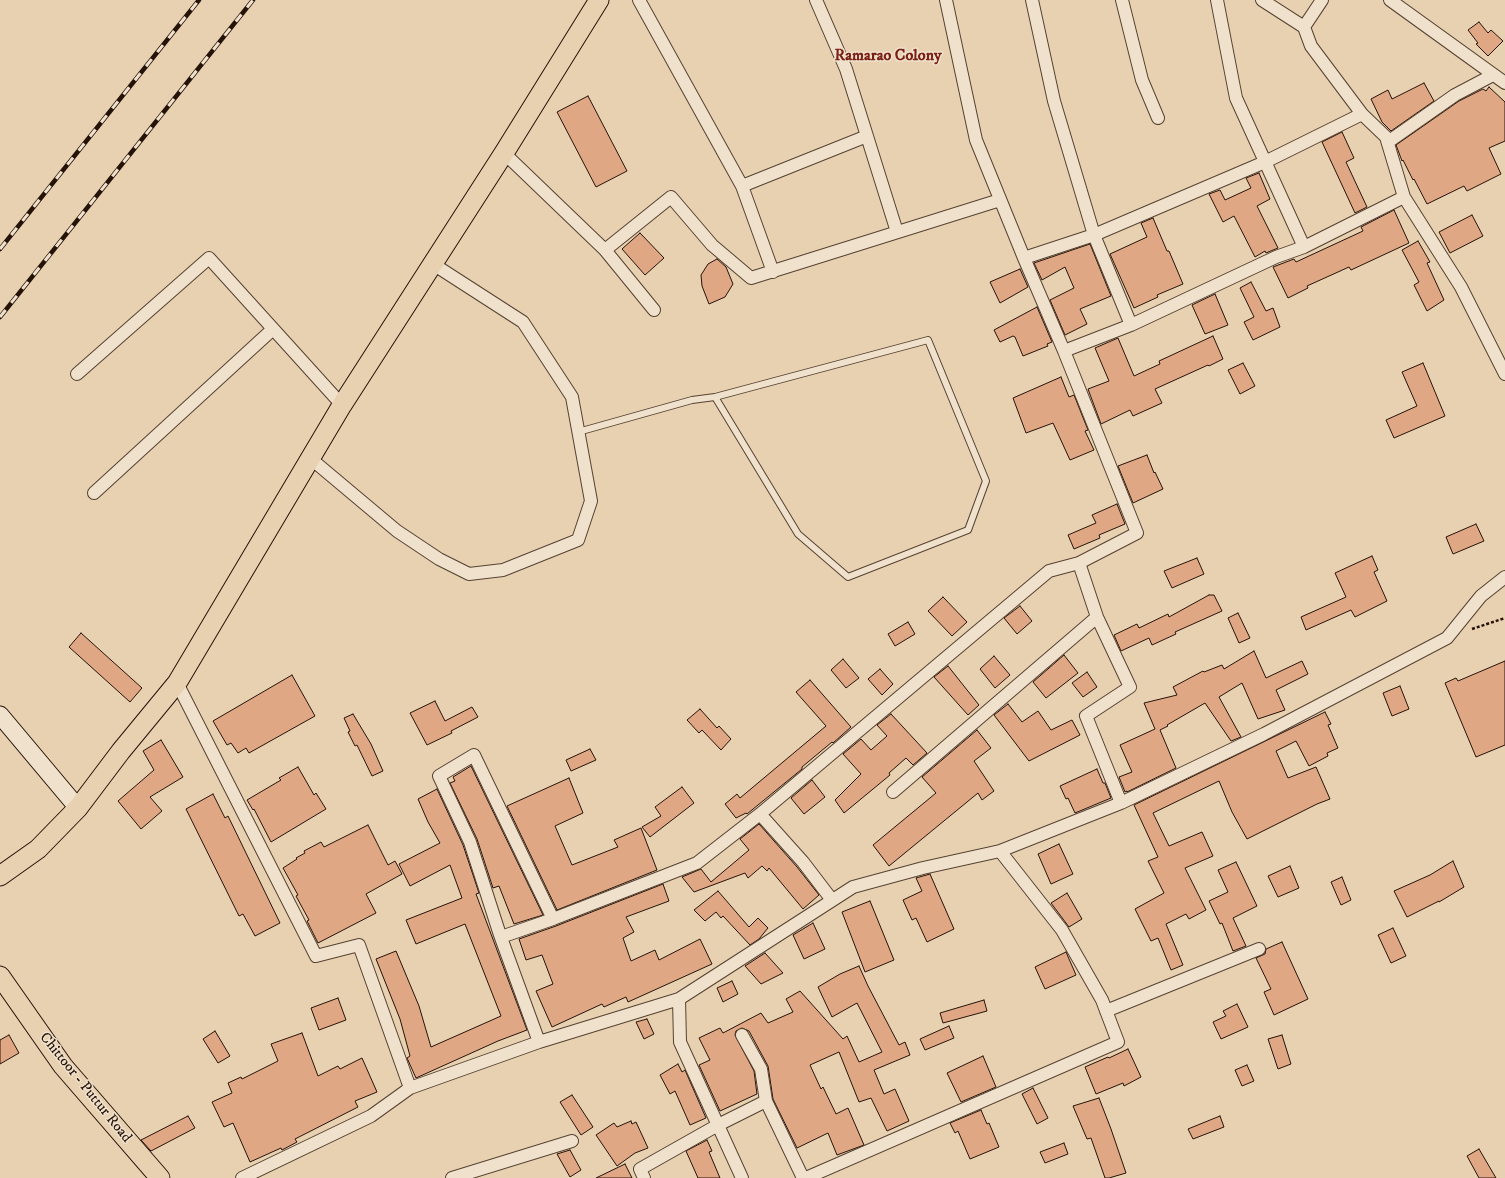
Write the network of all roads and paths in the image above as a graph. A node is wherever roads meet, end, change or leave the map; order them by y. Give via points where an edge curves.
1 (599, 0) edge
2 (639, 0) edge
3 (816, 0) edge
4 (946, 0) edge
5 (1032, 0) edge
6 (1122, 0) edge
7 (1217, 0) edge
8 (1262, 0) edge
9 (1322, 0) edge
10 (1390, 0) edge
11 (1304, 27) junction
12 (1493, 75) junction
13 (1505, 83) edge
14 (1362, 114) junction
15 (1158, 118) dead end
16 (867, 136) junction
17 (1388, 142) junction
18 (504, 153) junction
19 (1265, 162) junction
20 (742, 186) junction
21 (1404, 197) junction
22 (1000, 200) junction
23 (897, 232) junction
24 (1094, 235) junction
25 (1304, 247) junction
26 (605, 250) junction
27 (1024, 258) junction
28 (433, 264) junction
29 (773, 272) junction
30 (654, 310) dead end
31 (1131, 325) junction
32 (273, 329) junction
33 (1064, 351) junction
34 (77, 374) dead end
35 (1505, 374) edge
36 (715, 397) junction
37 (342, 405) junction
38 (578, 432) junction
39 (310, 458) junction
40 (94, 493) dead end
41 (1078, 563) junction
42 (1505, 577) edge
43 (1097, 617) junction
44 (1505, 618) edge
45 (1447, 638) junction
46 (177, 683) junction
47 (0, 715) edge
48 (893, 792) dead end
49 (1121, 803) junction
50 (78, 808) junction
51 (760, 814) junction
52 (1000, 851) junction
53 (0, 876) edge
54 (832, 900) junction
55 (553, 919) junction
56 (501, 937) junction
57 (1259, 950) dead end
58 (0, 976) edge
59 (679, 999) junction
60 (1106, 1011) junction
61 (742, 1035) dead end
62 (539, 1042) junction
63 (410, 1088) junction
64 (766, 1101) junction
65 (718, 1125) junction
66 (572, 1141) dead end
67 (160, 1178) edge
68 (242, 1178) edge
69 (452, 1178) edge
70 (644, 1178) edge
71 (742, 1178) edge
72 (805, 1178) edge

1 - 18 main road
2 - 20 street
3 - 16 street via 846,69
4 - 22 street via 976,140
5 - 24 street via 1054,101
6 - 15 street via 1142,80
7 - 19 street via 1236,98
8 - 11 street
9 - 11 street
10 - 12 street
11 - 14 street via 1311,46
12 - 13 street
12 - 17 street via 1455,95
14 - 17 street
14 - 19 street
16 - 20 street
16 - 23 street
17 - 21 street
18 - 26 street
18 - 28 main road
19 - 24 street
19 - 25 street
20 - 29 street
21 - 25 street
21 - 35 street via 1461,287
22 - 23 street
22 - 27 street
23 - 29 street
24 - 27 street
24 - 31 street
25 - 31 street via 1276,257
26 - 29 street via 671,197 712,245 751,278
26 - 30 street
27 - 33 street
28 - 37 main road
28 - 38 street via 523,322 572,397
31 - 33 street
32 - 34 street via 209,258
32 - 37 street
32 - 40 street
33 - 41 street via 1137,533
36 - 36 lane via 798,534 848,577 968,530 986,480 928,340
36 - 38 lane via 692,400
37 - 39 main road
38 - 39 street via 591,501 578,540 503,570 469,574 439,559 397,531
39 - 46 main road
41 - 43 street
41 - 51 street via 1049,571
42 - 45 street via 1481,596
43 - 48 street
43 - 49 street via 1130,687 1086,716
44 - 45 path
45 - 49 street via 1264,734
46 - 50 main road via 121,750
46 - 63 street via 316,956 359,945
47 - 50 main road
49 - 52 street
50 - 53 main road via 38,849
51 - 54 street via 803,862
51 - 55 street via 697,863
52 - 54 street via 853,887
52 - 60 street via 1062,930
54 - 59 street
55 - 56 street
55 - 56 street via 474,755 440,776 470,842
56 - 62 street
57 - 60 street
58 - 67 main road, Chittoor - Puttur Road via 63,1066
59 - 62 street
59 - 65 street via 680,1042
60 - 72 street via 1118,1042
61 - 64 street via 761,1068
62 - 63 street
63 - 68 street via 371,1116
64 - 65 street
64 - 72 street
65 - 70 street via 640,1169
65 - 71 street
66 - 69 street

